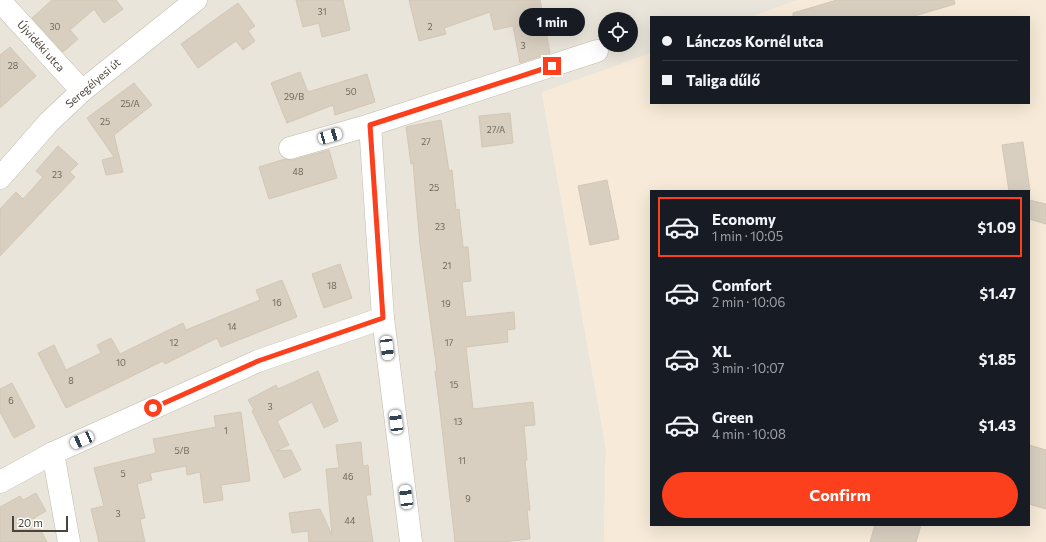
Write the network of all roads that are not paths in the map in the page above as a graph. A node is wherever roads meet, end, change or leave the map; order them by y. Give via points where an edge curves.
1 (196, 0) edge
2 (0, 1) edge
3 (597, 51) dead end
4 (82, 91) junction
5 (370, 125) junction
6 (290, 148) dead end
7 (0, 178) edge
8 (383, 318) junction
9 (53, 453) junction
10 (0, 482) edge
11 (69, 542) edge
12 (411, 542) edge

1 - 4 street, Seregélyesi út
2 - 4 street, Újvidéki utca
3 - 5 street
4 - 7 street, Seregélyesi út via 49,122
5 - 6 street
5 - 8 street
8 - 9 street via 258,361
8 - 12 street
9 - 10 street
9 - 11 street

